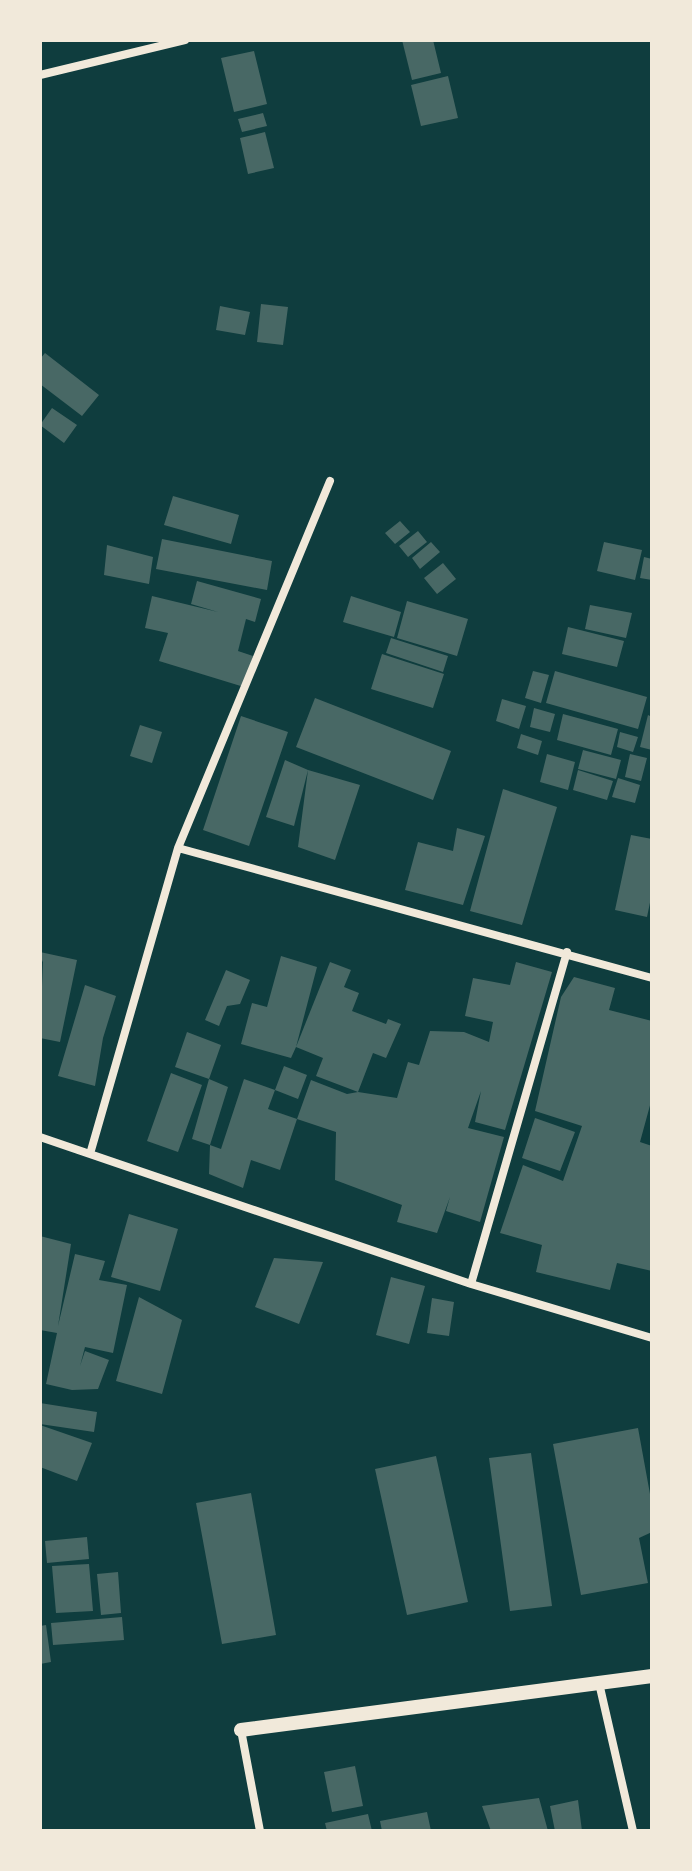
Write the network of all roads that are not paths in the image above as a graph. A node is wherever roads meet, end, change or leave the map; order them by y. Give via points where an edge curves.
1 (185, 40) edge
2 (40, 75) edge
3 (330, 481) dead end
4 (178, 848) junction
5 (567, 952) junction
6 (652, 978) edge
7 (40, 1137) edge
8 (90, 1154) junction
9 (471, 1284) junction
10 (652, 1338) edge
11 (652, 1676) edge
12 (599, 1683) junction
13 (241, 1730) joint
14 (260, 1831) edge
15 (633, 1831) edge

1 - 2 street
3 - 4 street
4 - 5 street
4 - 8 street
5 - 6 street
5 - 9 street
7 - 8 street
8 - 9 street
9 - 10 street
11 - 12 street
12 - 13 street
12 - 15 street
13 - 14 street

